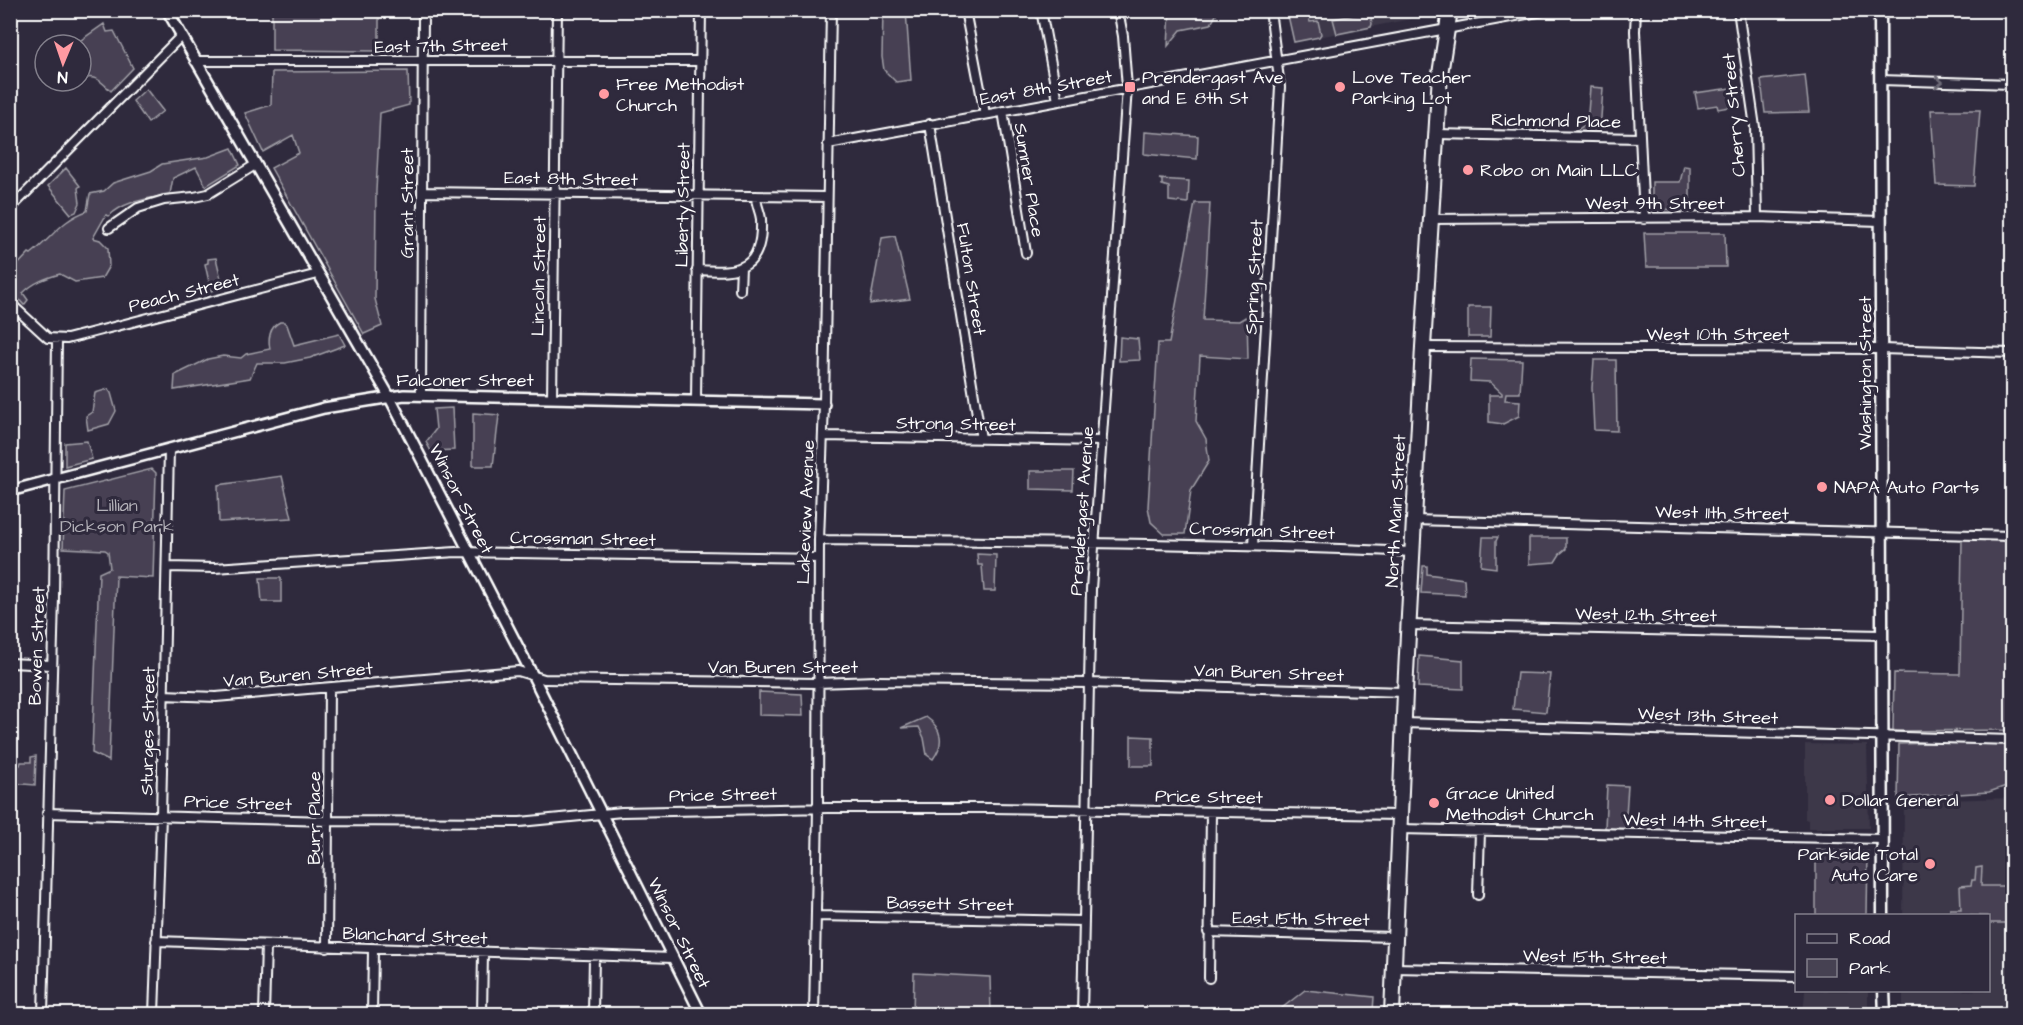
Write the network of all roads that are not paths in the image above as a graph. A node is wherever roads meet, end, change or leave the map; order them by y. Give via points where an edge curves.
1 (167, 10) edge
2 (423, 10) edge
3 (557, 10) edge
4 (701, 10) edge
5 (831, 10) edge
6 (965, 10) edge
7 (1041, 10) edge
8 (1118, 10) edge
9 (1270, 10) edge
10 (1450, 10) edge
11 (1548, 10) edge
12 (1636, 10) edge
13 (1738, 10) edge
14 (1880, 10) edge
15 (1447, 29) junction
16 (181, 36) junction
17 (557, 59) junction
18 (195, 60) junction
19 (700, 60) junction
20 (1278, 60) junction
21 (423, 61) junction
22 (1880, 80) junction
23 (2013, 84) edge
24 (1127, 88) junction
25 (1058, 101) junction
26 (1003, 111) junction
27 (985, 114) junction
28 (930, 124) junction
29 (1436, 134) junction
30 (1640, 138) junction
31 (828, 144) junction
32 (255, 165) junction
33 (423, 192) junction
34 (555, 194) junction
35 (698, 196) junction
36 (756, 196) junction
37 (827, 197) junction
38 (10, 209) edge
39 (1757, 217) junction
40 (1431, 219) junction
41 (1644, 219) junction
42 (1881, 220) junction
43 (109, 228) dead end
44 (1026, 253) dead end
45 (741, 267) junction
46 (697, 270) junction
47 (318, 274) junction
48 (740, 290) dead end
49 (10, 303) edge
50 (57, 340) junction
51 (1423, 347) junction
52 (1881, 349) junction
53 (2013, 353) edge
54 (421, 395) junction
55 (389, 396) junction
56 (552, 398) junction
57 (696, 400) junction
58 (824, 404) junction
59 (823, 436) junction
60 (980, 440) junction
61 (1102, 441) junction
62 (169, 449) junction
63 (56, 479) junction
64 (10, 491) edge
65 (1413, 520) junction
66 (1882, 532) junction
67 (2013, 536) edge
68 (819, 540) junction
69 (1094, 543) junction
70 (1253, 546) junction
71 (470, 552) junction
72 (1412, 552) junction
73 (819, 558) junction
74 (167, 567) junction
75 (1408, 624) junction
76 (1882, 635) junction
77 (10, 663) edge
78 (51, 665) junction
79 (533, 676) junction
80 (818, 683) junction
81 (1089, 683) junction
82 (329, 688) junction
83 (1405, 692) junction
84 (163, 695) junction
85 (1403, 723) junction
86 (1882, 737) junction
87 (2013, 740) edge
88 (818, 809) junction
89 (1087, 810) junction
90 (1211, 812) junction
91 (47, 813) junction
92 (602, 814) junction
93 (1399, 815) junction
94 (161, 816) junction
95 (329, 821) junction
96 (1399, 829) junction
97 (1480, 831) junction
98 (1882, 839) junction
99 (1478, 895) dead end
100 (1883, 914) edge
101 (817, 916) junction
102 (1083, 921) junction
103 (1208, 932) junction
104 (1393, 937) junction
105 (156, 942) junction
106 (266, 945) junction
107 (327, 948) junction
108 (373, 950) junction
109 (483, 953) junction
110 (594, 956) junction
111 (673, 958) junction
112 (1393, 968) junction
113 (1795, 976) edge
114 (1209, 978) dead end
115 (1884, 992) edge
116 (43, 1014) edge
117 (154, 1014) edge
118 (264, 1014) edge
119 (372, 1014) edge
120 (482, 1014) edge
121 (593, 1014) edge
122 (701, 1014) edge
123 (814, 1014) edge
124 (1082, 1014) edge
125 (1392, 1014) edge
126 (1885, 1014) edge

1 - 16 street, Winsor Street
2 - 21 street, Grant Street
3 - 17 street, Lincoln Street
4 - 19 street, Liberty Street
5 - 31 street, Lakeview Avenue
6 - 27 street
7 - 25 street
8 - 24 street, Prendergast Avenue
9 - 20 street, Spring Street
10 - 15 highway, North Main Street
11 - 15 street, East 8th Street
12 - 30 street
13 - 39 street, Cherry Street via 1755,127
14 - 22 main road, Washington Street
15 - 20 street, East 8th Street
15 - 29 highway, North Main Street
16 - 18 street, Winsor Street
16 - 38 street
17 - 19 street, East 7th Street
17 - 21 street, East 7th Street
17 - 34 street, Lincoln Street
18 - 21 street, East 7th Street
18 - 32 street, Winsor Street
19 - 35 street, Liberty Street
20 - 24 street, East 8th Street
20 - 70 street, Spring Street via 1280,88
21 - 33 street, Grant Street
22 -> 23 street
22 - 42 main road, Washington Street
24 - 25 street, East 8th Street
24 - 61 street, Prendergast Avenue
25 - 26 street, East 8th Street
26 - 27 street, East 8th Street
26 - 44 street, Sumner Place
27 - 28 street, East 8th Street
28 - 31 street, East 8th Street
28 - 60 street, Fulton Street
29 - 30 street, Richmond Place
29 - 40 highway, North Main Street
30 - 41 street
31 - 37 street, Lakeview Avenue
32 - 43 street via 208,194 138,208
32 - 47 street, Winsor Street
33 - 34 street, East 8th Street
33 - 54 street, Grant Street
34 - 35 street, East 8th Street
34 - 56 street, Lincoln Street
35 - 36 street, East 8th Street
35 - 46 street, Liberty Street
36 - 37 street, East 8th Street
36 - 45 street via 759,248 755,258
37 - 58 street, Lakeview Avenue
39 - 41 street, West 9th Street
39 - 42 street, West 9th Street
40 - 41 street, West 9th Street
40 - 51 highway, North Main Street
42 - 52 main road, Washington Street
45 - 46 street
45 - 48 street
46 - 57 street, Liberty Street
47 - 50 street, Peach Street
47 - 55 street, Winsor Street
49 - 50 street via 43,335
50 - 63 street, Bowen Street
51 - 52 street, West 10th Street
51 - 65 highway, North Main Street
52 - 53 street, West 10th Street
52 - 66 main road, Washington Street
54 - 55 street, Falconer Street
54 - 56 street, Falconer Street
55 - 62 street, Falconer Street via 324,408
55 - 71 street, Winsor Street
56 - 57 street, Falconer Street
57 - 58 street, Falconer Street
58 - 59 street, Lakeview Avenue
59 - 60 street, Strong Street
59 - 68 street, Lakeview Avenue
60 - 61 street, Strong Street
61 - 69 street, Prendergast Avenue
62 - 63 street, Falconer Street
62 - 74 street, Sturges Street
63 - 64 street, Falconer Street
63 - 78 street, Bowen Street
65 - 66 street, West 11th Street
65 - 72 highway, North Main Street
66 - 67 street, West 11th Street
66 - 76 main road, Washington Street
68 - 69 street, Crossman Street
68 - 73 street, Lakeview Avenue
69 - 70 street, Crossman Street
69 - 81 street, Prendergast Avenue
70 - 72 street, Crossman Street
71 - 73 street, Crossman Street
71 - 74 street, Crossman Street via 215,568
71 - 79 street, Winsor Street
72 - 75 highway, North Main Street
73 - 80 street, Lakeview Avenue
74 - 84 street, Sturges Street
75 - 76 street, West 12th Street
75 - 83 highway, North Main Street
76 - 86 main road, Washington Street
77 - 78 street
78 - 91 street, Bowen Street
79 - 80 street, Van Buren Street
79 - 82 street, Van Buren Street via 518,671
79 - 92 street, Winsor Street
80 - 81 street, Van Buren Street
80 - 88 street, Lakeview Avenue
81 - 83 street, Van Buren Street
81 - 89 street, Prendergast Avenue
82 - 84 street, Van Buren Street via 216,697
82 - 95 street, Burr Place
83 - 85 highway, North Main Street
84 - 94 street, Sturges Street
85 - 86 street, West 13th Street
85 - 93 highway, North Main Street
86 - 87 street, West 13th Street
86 - 98 main road, Washington Street
88 - 89 street, Price Street
88 - 92 street, Price Street
88 - 101 street, Lakeview Avenue
89 - 90 street, Price Street
89 - 102 street, Prendergast Avenue
90 - 93 street, Price Street
90 - 103 street
91 - 94 street, Price Street
91 - 116 street, Bowen Street
92 - 95 street, Price Street via 520,822
92 - 111 street, Winsor Street
93 - 96 highway, North Main Street
94 - 95 street, Price Street
94 - 105 street, Sturges Street
95 - 107 street, Burr Place
96 - 97 street, West 14th Street
96 - 104 highway, North Main Street
97 - 98 street, West 14th Street
97 - 99 street
98 - 100 main road, Washington Street
101 - 102 street, Bassett Street
101 - 123 street, Lakeview Avenue
102 - 124 street, Prendergast Avenue
103 - 104 street, East 15th Street
103 - 114 street
104 - 112 highway, North Main Street
105 - 106 street, Blanchard Street
105 - 117 street, Sturges Street
106 - 107 street, Blanchard Street
106 - 118 street
107 - 108 street, Blanchard Street
108 - 109 street, Blanchard Street
108 - 119 street
109 - 110 street, Blanchard Street
109 - 120 street
110 - 111 street, Blanchard Street
110 - 121 street
111 - 122 street, Winsor Street
112 - 113 street, West 15th Street
112 - 125 highway, North Main Street
115 - 126 main road

